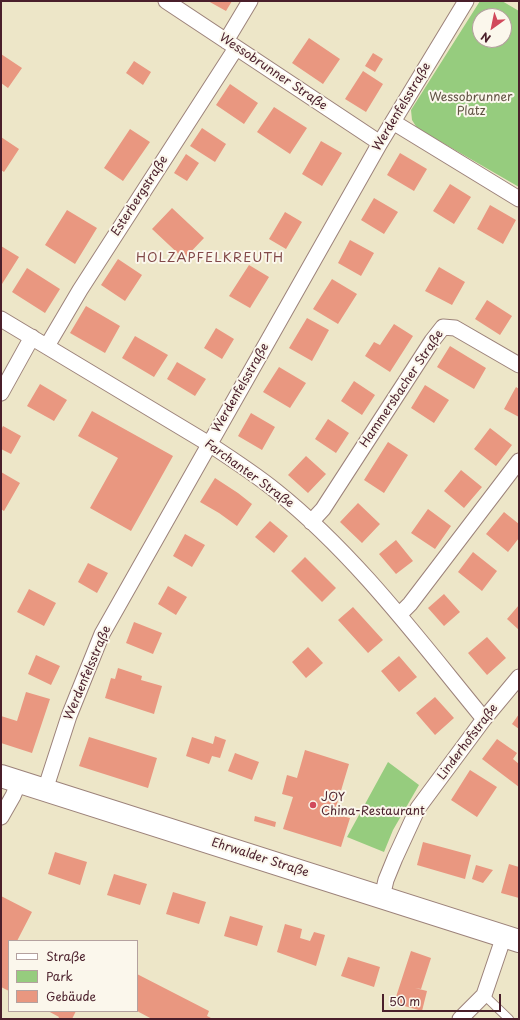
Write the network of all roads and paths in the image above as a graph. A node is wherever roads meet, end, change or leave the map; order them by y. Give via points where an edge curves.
1 (166, 1) edge
2 (250, 1) edge
3 (466, 1) edge
4 (231, 44) junction
5 (393, 122) junction
6 (380, 143) junction
7 (519, 199) edge
8 (1, 319) edge
9 (32, 337) junction
10 (47, 346) junction
11 (517, 359) edge
12 (1, 393) edge
13 (209, 444) junction
14 (519, 461) edge
15 (311, 522) junction
16 (398, 615) junction
17 (519, 677) edge
18 (484, 718) junction
19 (10, 779) edge
20 (45, 790) junction
21 (1, 817) edge
22 (382, 897) junction
23 (512, 938) edge
24 (484, 995) junction
25 (460, 1019) edge
26 (508, 1019) edge

1 - 4 street, Wessobrunner Straße
2 - 4 street, Esterbergstraße
3 - 5 street, Werdenfelsstraße
4 - 6 street, Wessobrunner Straße
4 - 10 street, Esterbergstraße
5 - 6 street, Werdenfelsstraße
5 - 7 street
6 - 13 street, Werdenfelsstraße
8 - 9 street, Farchanter Straße
9 - 10 street, Farchanter Straße
9 - 12 street
10 - 13 street, Farchanter Straße
11 - 15 street, Hammersbacher Straße via 455,328 443,327 323,509
13 - 15 street, Farchanter Straße via 276,491
13 - 20 street, Werdenfelsstraße via 102,634 69,716
14 - 16 street via 410,604
15 - 16 street, Farchanter Straße via 363,574
16 - 18 street, Farchanter Straße
17 - 18 street, Linderhofstraße
18 - 22 street, Linderhofstraße via 418,808 386,880
19 - 20 street, Ehrwalder Straße
19 - 21 street via 13,796
20 - 22 street, Ehrwalder Straße
22 - 23 street, Ehrwalder Straße
23 - 24 street
24 - 25 street
24 - 26 lane

